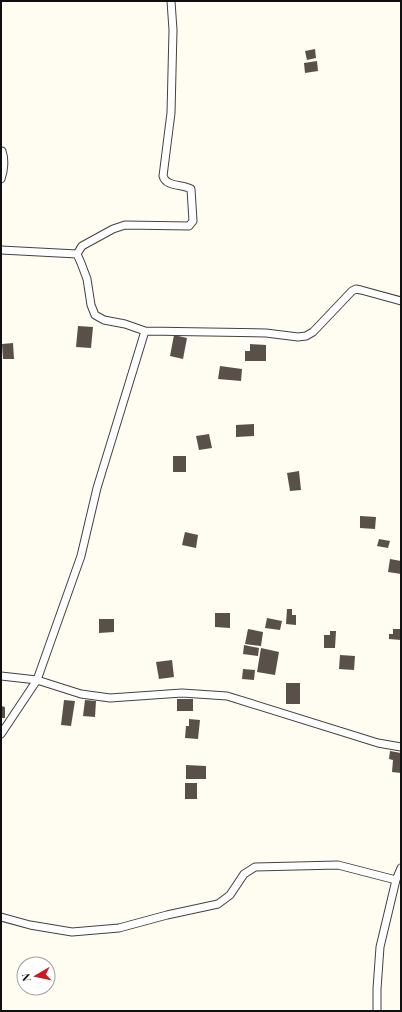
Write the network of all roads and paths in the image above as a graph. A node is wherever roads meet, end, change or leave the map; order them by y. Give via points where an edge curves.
1 (171, 1) edge
2 (1, 152) edge
3 (1, 179) edge
4 (1, 250) edge
5 (76, 254) junction
6 (401, 301) edge
7 (145, 331) junction
8 (1, 676) edge
9 (37, 680) junction
10 (1, 734) edge
11 (401, 747) edge
12 (401, 868) edge
13 (396, 880) junction
14 (1, 917) edge
15 (377, 1011) edge

1 - 5 street via 172,113 163,176 168,183 192,189 193,221 189,226 125,226 113,229 82,246
2 - 3 street via 4,156
4 - 5 street
5 - 7 street via 86,279 90,305 95,315 104,320
6 - 7 street via 356,289 313,332 298,337 266,333
7 - 9 street via 97,488 81,556
8 - 9 street
9 - 10 street
9 - 11 street via 81,694 110,698 182,693 227,696 378,743
12 - 13 street
13 - 14 street via 338,865 255,868 244,874 230,895 218,904 119,928 72,932
13 - 15 street via 380,947

